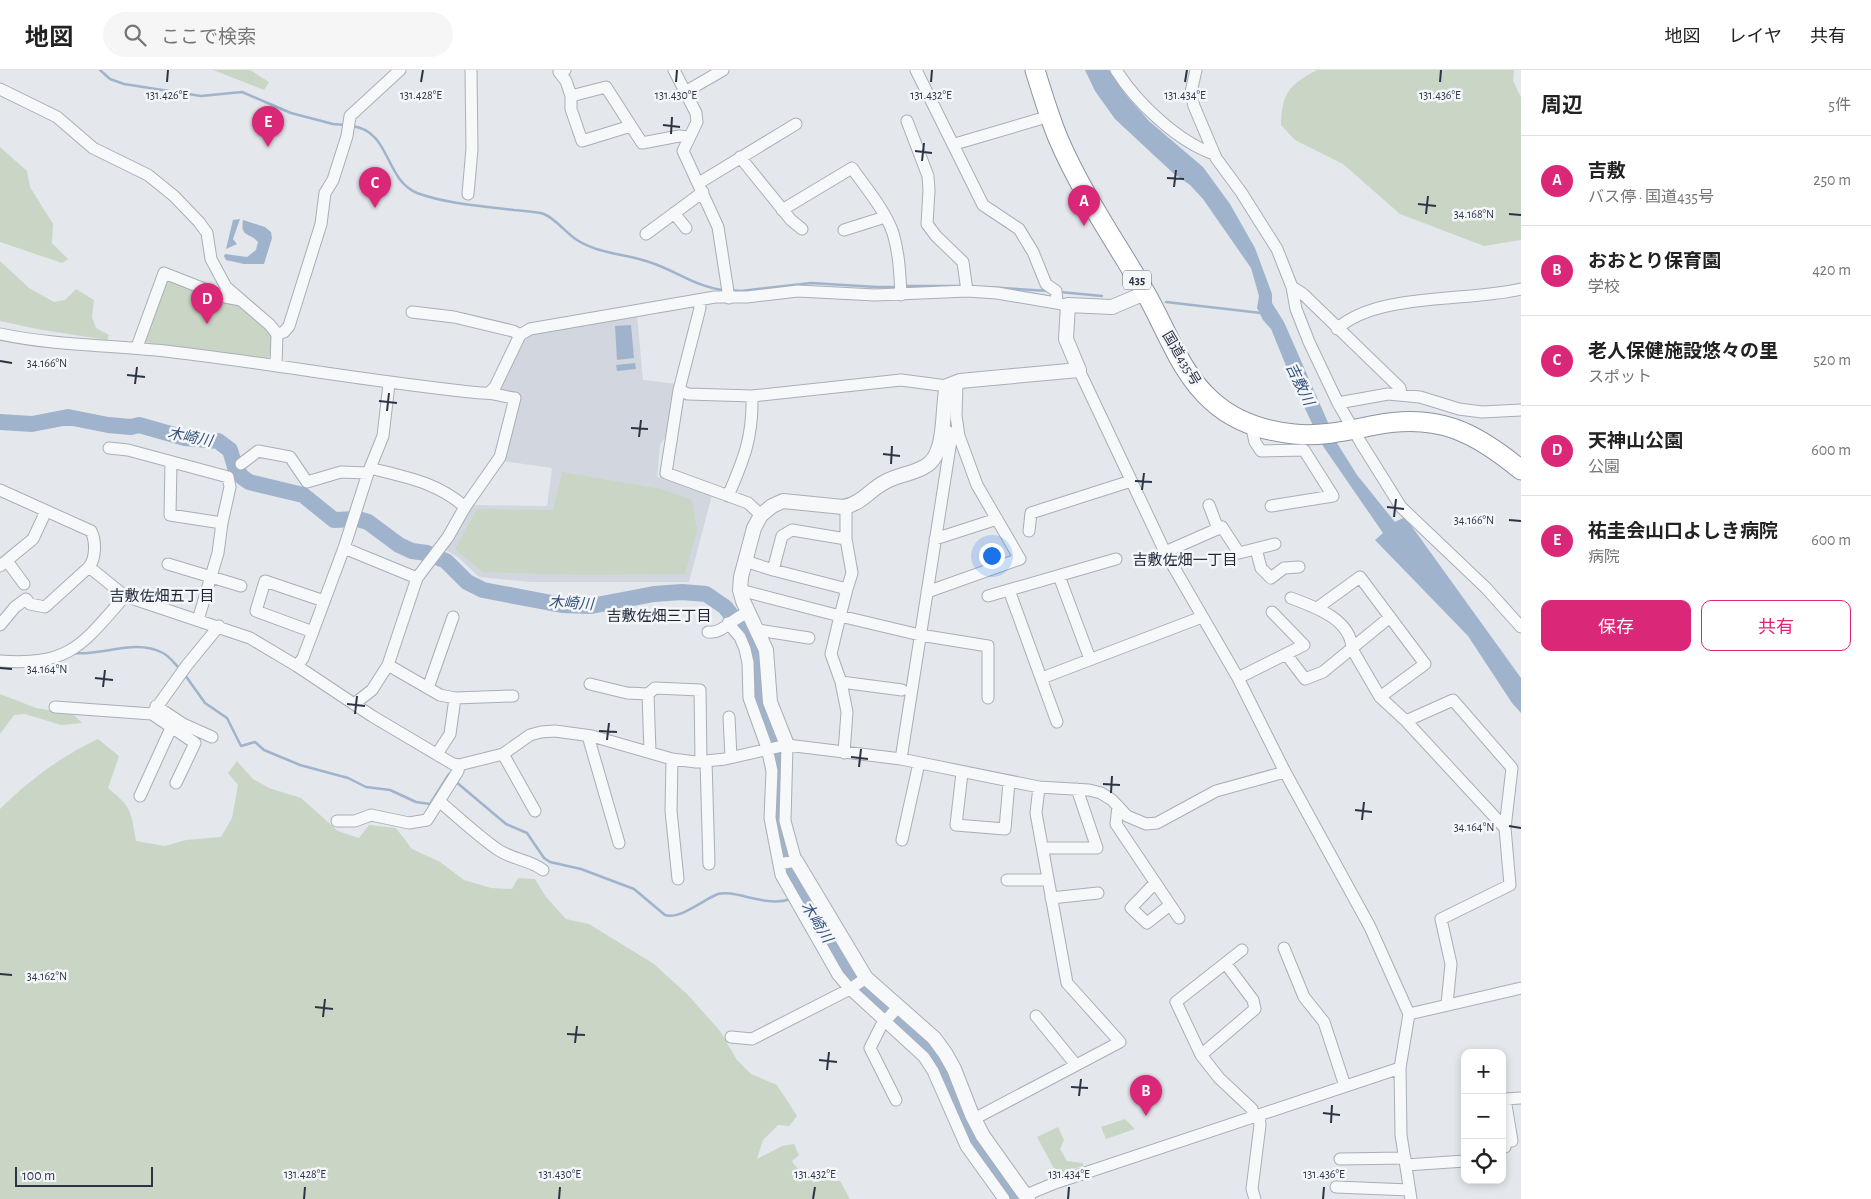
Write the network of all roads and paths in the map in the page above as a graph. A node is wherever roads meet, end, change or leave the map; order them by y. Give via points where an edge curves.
1 (400, 70) edge
2 (471, 70) edge
3 (565, 70) edge
4 (674, 70) edge
5 (723, 70) edge
6 (916, 70) edge
7 (1035, 70) edge
8 (1116, 70) edge
9 (1196, 70) edge
10 (0, 89) edge
11 (684, 92) junction
12 (572, 96) junction
13 (1050, 116) junction
14 (907, 121) dead end
15 (796, 124) dead end
16 (631, 126) junction
17 (690, 137) junction
18 (954, 144) junction
19 (1214, 154) junction
20 (740, 158) junction
21 (701, 187) junction
22 (468, 194) dead end
23 (782, 210) junction
24 (674, 213) junction
25 (885, 217) junction
26 (686, 228) dead end
27 (802, 229) dead end
28 (844, 230) dead end
29 (646, 234) dead end
30 (1292, 287) junction
31 (1521, 288) edge
32 (967, 292) junction
33 (1145, 293) junction
34 (901, 295) junction
35 (729, 298) junction
36 (241, 300) junction
37 (699, 300) junction
38 (1063, 304) junction
39 (412, 312) dead end
40 (1337, 329) junction
41 (0, 334) edge
42 (277, 334) junction
43 (520, 335) junction
44 (137, 347) junction
45 (276, 364) junction
46 (1079, 370) junction
47 (389, 384) junction
48 (952, 384) junction
49 (680, 390) junction
50 (490, 392) junction
51 (1401, 395) junction
52 (752, 396) junction
53 (1338, 403) junction
54 (1521, 410) edge
55 (1251, 424) junction
56 (1350, 430) junction
57 (951, 433) junction
58 (109, 448) dead end
59 (171, 463) junction
60 (241, 464) dead end
61 (1521, 470) edge
62 (369, 471) junction
63 (1131, 481) junction
64 (0, 490) edge
65 (728, 496) junction
66 (1210, 505) dead end
67 (846, 506) junction
68 (1271, 506) dead end
69 (465, 507) junction
70 (46, 511) junction
71 (761, 515) junction
72 (998, 519) junction
73 (222, 523) junction
74 (1218, 529) junction
75 (1029, 531) dead end
76 (846, 539) junction
77 (935, 540) junction
78 (1275, 544) dead end
79 (344, 548) junction
80 (1256, 549) junction
81 (1165, 552) junction
82 (1116, 559) dead end
83 (745, 561) junction
84 (2, 564) edge
85 (168, 564) dead end
86 (89, 567) junction
87 (1299, 567) dead end
88 (773, 570) junction
89 (1059, 576) junction
90 (212, 577) junction
91 (417, 578) junction
92 (24, 584) dead end
93 (242, 586) dead end
94 (740, 590) junction
95 (848, 590) junction
96 (1009, 590) junction
97 (927, 592) junction
98 (125, 596) junction
99 (988, 596) dead end
100 (1291, 598) dead end
101 (324, 601) junction
102 (1317, 608) junction
103 (1272, 612) dead end
104 (748, 613) junction
105 (840, 616) junction
106 (453, 617) dead end
107 (1202, 617) junction
108 (1390, 617) junction
109 (198, 620) junction
110 (728, 623) junction
111 (0, 625) edge
112 (218, 626) junction
113 (1521, 627) edge
114 (758, 630) junction
115 (313, 632) junction
116 (708, 632) dead end
117 (920, 635) junction
118 (809, 638) dead end
119 (1352, 649) junction
120 (1286, 654) junction
121 (1090, 659) junction
122 (0, 661) edge
123 (388, 665) junction
124 (298, 666) junction
125 (1042, 678) junction
126 (1238, 678) junction
127 (841, 682) junction
128 (590, 684) dead end
129 (428, 688) junction
130 (902, 690) dead end
131 (648, 694) junction
132 (513, 696) dead end
133 (1380, 697) junction
134 (455, 698) junction
135 (988, 698) dead end
136 (354, 704) junction
137 (55, 707) dead end
138 (154, 710) junction
139 (729, 717) dead end
140 (1406, 721) junction
141 (1057, 722) dead end
142 (171, 728) junction
143 (588, 736) junction
144 (212, 737) dead end
145 (787, 745) junction
146 (767, 748) junction
147 (650, 752) junction
148 (844, 752) junction
149 (437, 754) junction
150 (503, 754) junction
151 (731, 757) junction
152 (672, 759) junction
153 (901, 759) junction
154 (704, 761) junction
155 (919, 763) junction
156 (459, 765) junction
157 (1285, 772) junction
158 (962, 773) junction
159 (1009, 782) junction
160 (176, 783) dead end
161 (1039, 788) junction
162 (1076, 789) junction
163 (140, 796) dead end
164 (439, 801) junction
165 (1118, 806) junction
166 (535, 811) dead end
167 (337, 821) dead end
168 (1505, 828) junction
169 (902, 840) dead end
170 (619, 843) dead end
171 (1042, 848) junction
172 (796, 860) junction
173 (709, 864) dead end
174 (779, 864) junction
175 (543, 870) dead end
176 (678, 879) dead end
177 (1007, 880) dead end
178 (1048, 880) junction
179 (1155, 883) junction
180 (1098, 893) dead end
181 (1051, 898) junction
182 (1170, 905) junction
183 (829, 914) junction
184 (1179, 918) dead end
185 (811, 924) junction
186 (1284, 948) dead end
187 (1242, 950) dead end
188 (1226, 964) junction
189 (866, 978) junction
190 (1521, 988) edge
191 (850, 989) junction
192 (1447, 1004) junction
193 (898, 1008) junction
194 (1409, 1014) junction
195 (1036, 1016) dead end
196 (886, 1023) junction
197 (731, 1037) dead end
198 (1201, 1055) junction
199 (1076, 1065) junction
200 (1400, 1068) junction
201 (1345, 1086) junction
202 (1521, 1098) edge
203 (896, 1100) dead end
204 (1256, 1115) junction
205 (974, 1119) junction
206 (1506, 1141) edge
207 (1340, 1159) dead end
208 (1405, 1162) junction
209 (1461, 1162) edge
210 (1336, 1187) dead end
211 (1410, 1194) edge
212 (1027, 1197) edge
213 (1004, 1199) edge
214 (1255, 1199) edge

1 - 42 street via 350,116 333,180 325,193 321,224 289,326
2 - 22 street via 472,150
3 - 12 street via 559,72
4 - 11 street
5 - 11 street
6 - 18 street
7 - 13 highway, 国道435号 / 435
8 - 19 street via 1146,108 1182,136
9 - 19 street via 1191,92
10 - 36 street via 57,117 94,148 148,174 174,196 207,233 215,270 226,287
11 - 17 street via 696,113 697,122
12 - 16 street via 606,87
12 - 16 street via 570,109 582,141
13 - 18 street
13 - 33 highway, 国道435号 / 435 via 1082,187
14 - 32 street via 928,176 927,224 963,262
15 - 20 street
16 - 17 street via 642,144 679,136
17 - 21 street via 683,151
18 - 38 street via 983,205 1019,229 1046,284 1056,291
19 - 30 street via 1277,249
20 - 21 street
20 - 23 street
21 - 24 street
21 - 35 street via 718,226
23 - 25 street via 852,168
23 - 27 street
24 - 26 street
24 - 29 street
25 - 28 street
25 - 34 street via 898,252
30 - 40 street
30 - 53 street via 1296,309
31 - 40 street via 1498,294 1402,303 1347,320
32 - 34 street
32 - 38 street via 998,293
33 - 38 street via 1112,307
33 - 55 highway, 国道435号 / 435 via 1190,378 1222,409
34 - 35 street via 798,290
35 - 37 street
36 - 42 street
36 - 44 street via 164,274
37 - 43 street via 530,328
37 - 49 street
38 - 46 street via 1066,339
39 - 43 street via 466,320
40 - 51 street via 1400,388
41 - 44 street
42 - 45 street
43 - 50 street
44 - 45 street
45 - 47 street
46 - 48 street
46 - 63 street
47 - 50 street
47 - 62 street via 383,436
48 - 52 street via 901,380
48 - 57 street
48 - 57 street via 956,416
49 - 52 street via 688,394
49 - 65 street via 666,473
50 - 69 street via 515,398 500,457
51 - 53 street via 1388,394
51 - 54 street via 1482,412
52 - 65 street via 748,446
53 - 56 street
55 - 56 highway, 国道435号 / 435 via 1296,435
55 - 68 street via 1255,442 1261,451 1304,450 1333,496
56 - 61 highway, 国道435号 / 435 via 1400,422 1447,426 1482,440
56 - 113 street via 1401,507 1486,588
57 - 67 street via 926,467 888,480 861,502
57 - 72 street
57 - 77 street
58 - 59 street via 128,450
59 - 73 street via 170,515
59 - 73 street via 228,477 230,487
60 - 62 street via 258,450 290,457 307,482 341,472
62 - 69 street via 418,480 450,493
62 - 79 street
63 - 75 street via 1031,513
63 - 81 street
64 - 70 street
65 - 71 street via 748,503
66 - 74 street
67 - 71 street via 783,501
67 - 76 street
69 - 91 street via 448,537
70 - 84 street via 33,538
70 - 86 street via 92,531 96,540
71 - 83 street
72 - 77 street
72 - 97 street via 1020,559
73 - 90 street
74 - 80 street via 1222,527 1239,553
74 - 81 street
76 - 88 street via 792,530 782,536
76 - 95 street via 852,573
77 - 97 street
78 - 80 street
79 - 91 street
79 - 101 street
80 - 87 street via 1261,568 1271,578 1284,568
81 - 107 street
82 - 89 street
83 - 88 street
83 - 94 street
84 - 92 street
85 - 90 street
86 - 98 street
86 - 111 street via 46,607 30,604 26,599
88 - 95 street
89 - 96 street
89 - 121 street
90 - 93 street
90 - 109 street
91 - 123 street
94 - 104 street
94 - 105 street
95 - 105 street
96 - 99 street
96 - 125 street
97 - 117 street
98 - 109 street
98 - 122 street via 72,650 41,661
100 - 102 street
101 - 115 street
101 - 115 street via 265,581 256,611
102 - 108 street via 1360,577
102 - 119 street via 1340,622 1351,640
103 - 120 street via 1304,645
104 - 110 street
104 - 114 street
105 - 117 street
105 - 127 street via 831,654
106 - 129 street
107 - 121 street
107 - 126 street
108 - 119 street
108 - 133 street via 1425,664
109 - 112 street
110 - 116 street via 720,631
110 - 146 street via 745,649 749,698
112 - 124 street via 250,638
112 - 138 street
114 - 118 street
114 - 145 street via 766,650 770,702
115 - 124 street
117 - 135 street via 988,646
117 - 153 street
119 - 120 street via 1323,672 1305,679
119 - 133 street
120 - 126 street
121 - 125 street
123 - 129 street
123 - 136 street via 372,690
124 - 136 street
125 - 141 street
126 - 157 street
127 - 130 street
127 - 148 street via 847,712
128 - 131 street via 627,693
129 - 134 street
131 - 147 street
131 - 154 street via 655,688 700,690
132 - 134 street
133 - 140 street
134 - 149 street via 450,734
136 - 149 street
137 - 138 street
138 - 142 street
138 - 144 street
139 - 151 street
140 - 168 street
140 - 168 street via 1452,700 1512,768
142 - 160 street via 195,743
142 - 163 street
143 - 147 street
143 - 150 street via 541,732 530,735
143 - 170 street
145 - 146 street
145 - 148 street
145 - 172 street via 785,821
146 - 151 street
146 - 174 street via 772,771 770,818
147 - 152 street
148 - 153 street
149 - 156 street
150 - 156 street
150 - 166 street
151 - 154 street
152 - 154 street
152 - 176 street via 671,811
153 - 155 street
154 - 173 street
155 - 158 street
155 - 169 street
156 - 164 street
157 - 165 street via 1216,791 1157,824 1136,821
157 - 194 street via 1370,927
158 - 159 street
158 - 159 street via 956,825 1005,829
159 - 161 street
161 - 162 street
161 - 171 street via 1036,813
162 - 165 street via 1101,793
162 - 171 street via 1097,848
164 - 167 street via 427,820 409,823 371,815 355,821
164 - 175 street via 498,849 517,860 532,862
165 - 179 street via 1116,824
168 - 192 street via 1510,885 1441,919 1451,964
171 - 178 street
172 - 174 street
172 - 183 street via 806,882
174 - 185 street via 790,892
177 - 178 street
178 - 181 street
179 - 182 street
179 - 182 street via 1131,908 1147,923
180 - 181 street
181 - 199 street via 1066,982 1120,1042
182 - 184 street
183 - 185 street
183 - 189 street
185 - 191 street via 838,975
186 - 201 street via 1304,997 1324,1022
187 - 188 street
188 - 198 street via 1176,1002
188 - 198 street via 1253,1000 1255,1009
189 - 191 street
189 - 193 street
190 - 192 street
191 - 196 street
191 - 197 street via 752,1039
192 - 194 street
193 - 196 street
193 - 205 street via 934,1038 945,1053
194 - 200 street
195 - 199 street
196 - 203 street via 881,1026 870,1048
196 - 213 street via 924,1057 966,1146
198 - 204 street
199 - 205 street
200 - 201 street
200 - 208 street via 1401,1135
201 - 204 street
202 - 206 street via 1505,1099 1512,1141
204 - 212 street via 1055,1183
204 - 214 street via 1260,1125 1252,1189
205 - 212 street
207 - 208 street
208 - 209 street
208 - 211 street
210 - 211 street

